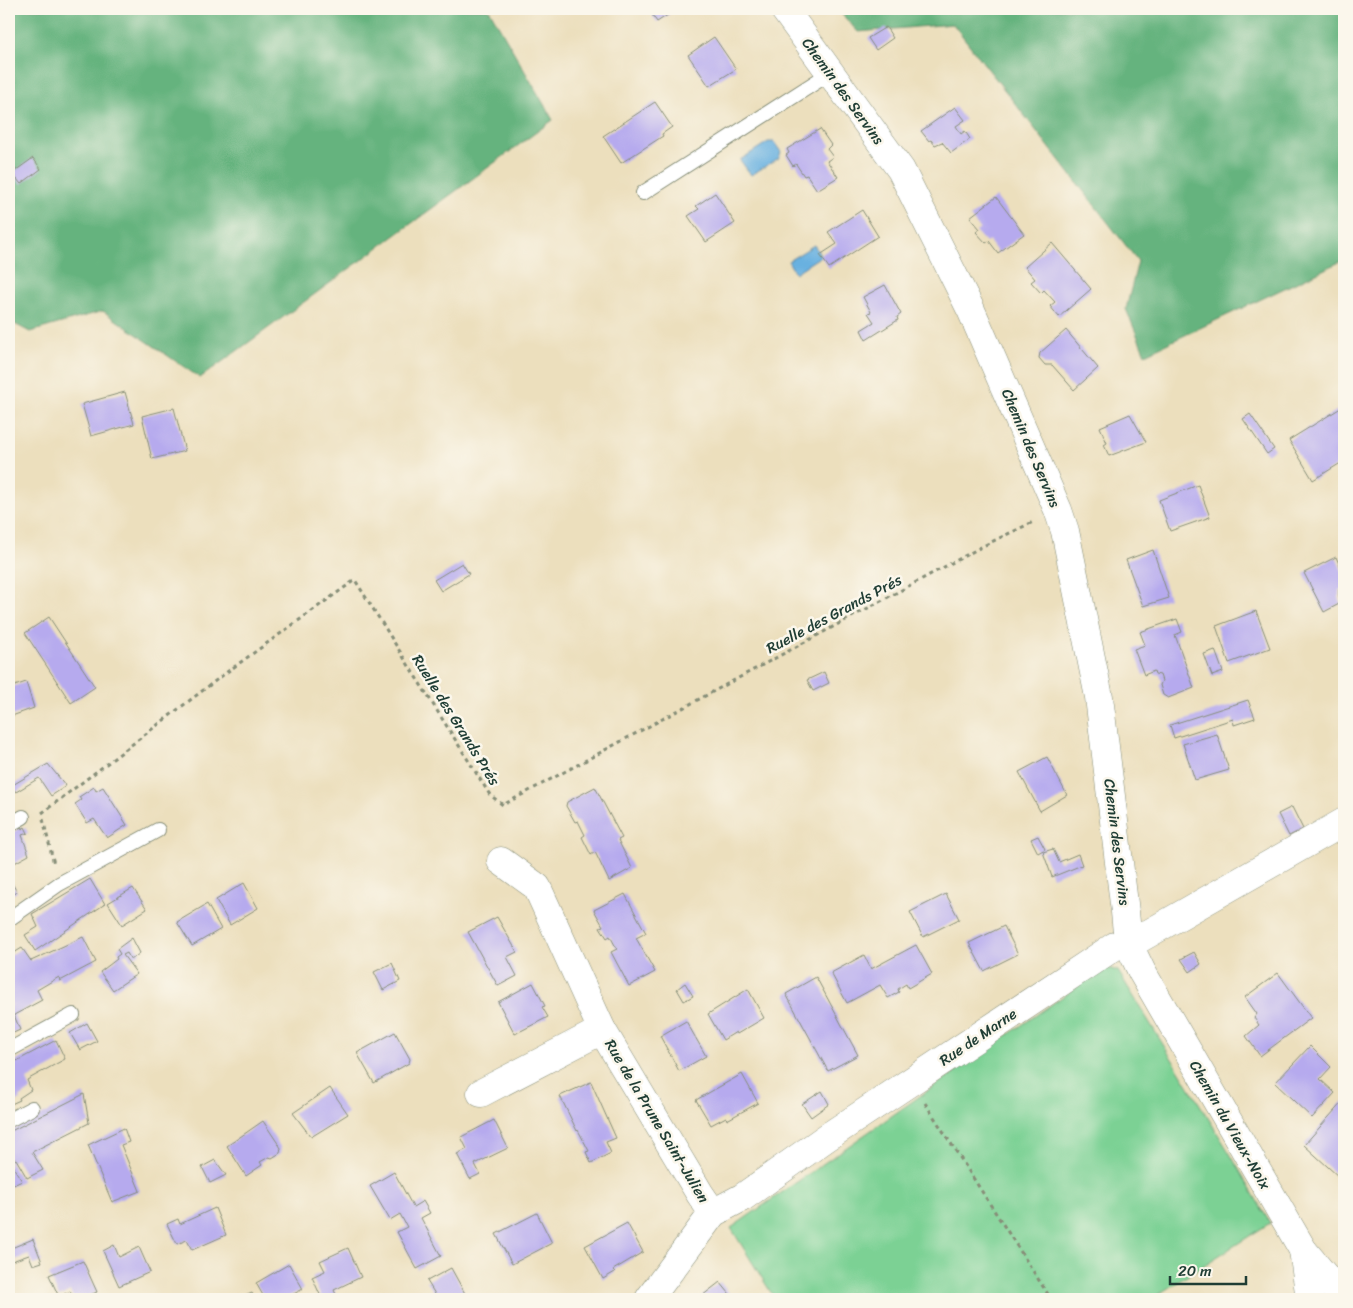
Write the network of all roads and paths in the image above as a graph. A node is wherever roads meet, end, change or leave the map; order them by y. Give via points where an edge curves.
1 (784, 9) edge
2 (830, 73) junction
3 (643, 193) dead end
4 (1058, 510) junction
5 (23, 817) dead end
6 (1344, 822) edge
7 (9, 825) edge
8 (158, 830) dead end
9 (502, 862) dead end
10 (59, 884) junction
11 (9, 919) edge
12 (1128, 943) junction
13 (73, 1015) dead end
14 (602, 1030) junction
15 (9, 1050) edge
16 (911, 1081) junction
17 (482, 1093) dead end
18 (32, 1108) dead end
19 (9, 1120) edge
20 (713, 1213) junction
21 (1303, 1250) junction
22 (649, 1299) edge
23 (1051, 1299) edge
24 (1310, 1299) edge
25 (1344, 1299) edge

1 - 2 street, Chemin des Servins
2 - 3 lane
2 - 4 street, Chemin des Servins via 901,170 971,310
4 - 10 path, Ruelle des Grands Prés via 974,551 503,805 490,795 355,580 41,811
4 - 12 street, Chemin des Servins via 1099,697
5 - 7 lane
6 - 12 street, Rue de Marne
8 - 10 lane
9 - 14 street, Rue de la Prune Saint-Julien via 537,887
10 - 11 lane
12 - 16 street, Rue de Marne via 1115,946
12 - 21 street, Chemin du Vieux-Noix
13 - 15 lane
14 - 17 street, Rue de la Prune Saint-Julien
14 - 20 street, Rue de la Prune Saint-Julien
16 - 20 street, Rue de Marne via 743,1197
16 - 23 path
18 - 19 lane
20 - 22 street, Rue de Marne
21 - 24 street
21 - 25 street, Chemin du Vieux-Noix

